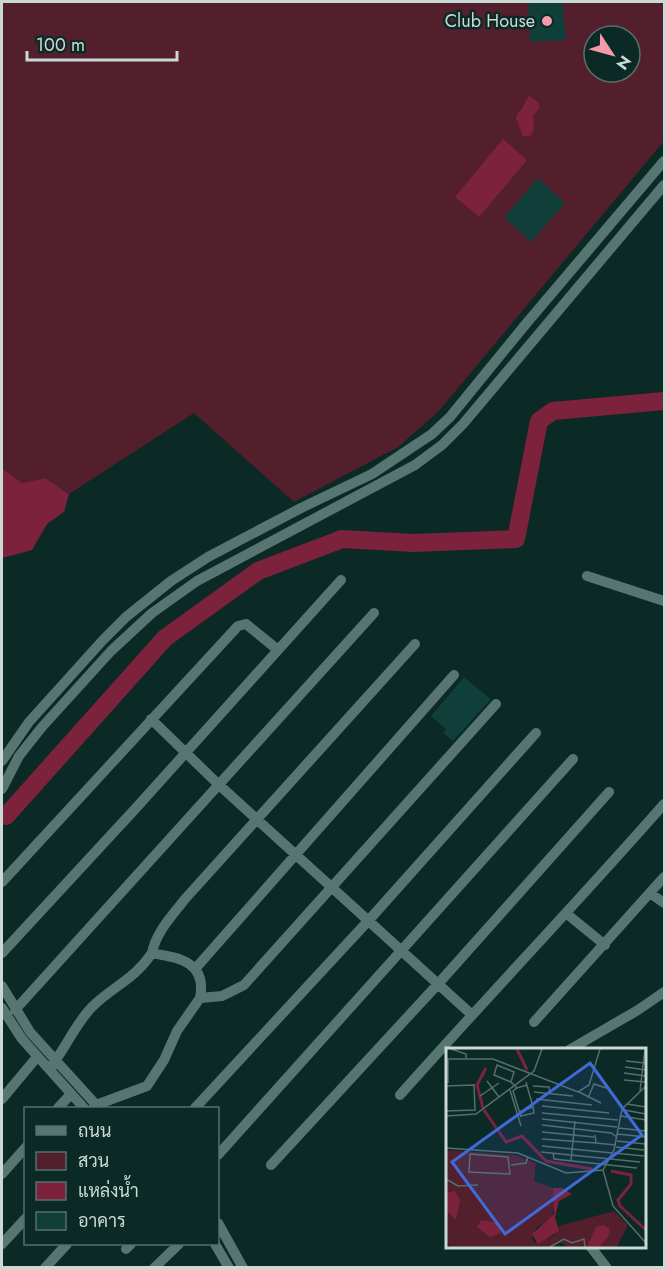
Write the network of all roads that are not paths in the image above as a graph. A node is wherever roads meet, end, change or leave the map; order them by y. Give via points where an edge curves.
1 (664, 161) edge
2 (664, 185) edge
3 (587, 576) dead end
4 (340, 580) dead end
5 (664, 601) edge
6 (374, 613) dead end
7 (416, 644) dead end
8 (278, 650) junction
9 (454, 675) dead end
10 (496, 704) dead end
11 (151, 719) junction
12 (536, 732) dead end
13 (186, 752) junction
14 (573, 759) dead end
15 (2, 761) edge
16 (219, 784) junction
17 (2, 789) edge
18 (609, 792) dead end
19 (664, 804) edge
20 (257, 819) junction
21 (295, 854) junction
22 (664, 877) edge
23 (2, 882) edge
24 (332, 887) junction
25 (650, 893) junction
26 (664, 903) edge
27 (567, 914) junction
28 (369, 920) junction
29 (605, 945) junction
30 (403, 951) junction
31 (2, 953) edge
32 (152, 953) junction
33 (195, 969) junction
34 (438, 984) junction
35 (2, 986) edge
36 (664, 992) edge
37 (201, 998) junction
38 (2, 1008) edge
39 (471, 1014) junction
40 (8, 1018) edge
41 (534, 1022) dead end
42 (572, 1048) edge
43 (37, 1057) junction
44 (52, 1065) junction
45 (70, 1094) junction
46 (400, 1095) dead end
47 (2, 1099) edge
48 (59, 1107) edge
49 (83, 1107) edge
50 (96, 1107) edge
51 (196, 1107) edge
52 (24, 1149) edge
53 (219, 1154) edge
54 (272, 1165) dead end
55 (2, 1174) edge
56 (24, 1220) edge
57 (219, 1225) edge
58 (2, 1244) edge
59 (65, 1245) edge
60 (178, 1245) edge
61 (216, 1245) edge
62 (592, 1248) edge
63 (228, 1267) edge
64 (45, 1268) edge
65 (154, 1268) edge
66 (243, 1268) edge
67 (607, 1268) edge

1 - 15 street via 432,434 372,474 208,557 171,581 103,640 29,722
2 - 17 street via 442,445 415,465 197,581 152,613 111,651 42,727
3 - 5 street
4 - 8 street
6 - 16 street
7 - 20 street
8 - 11 street via 246,624 238,627
8 - 13 street
9 - 21 street
10 - 24 street
11 - 13 street
11 - 23 street
12 - 28 street
13 - 16 street
13 - 31 street
14 - 30 street
16 - 20 street
16 - 40 street
18 - 34 street
19 - 27 street
20 - 21 street
20 - 32 street via 185,899 161,930
21 - 24 street
21 - 33 street
22 - 25 street
24 - 28 street
24 - 37 street via 244,985 222,996
25 - 26 street
25 - 29 street
27 - 29 street
27 - 39 street
28 - 30 street
28 - 51 street
29 - 41 street
30 - 34 street
30 - 53 street
32 - 33 street via 183,960
32 - 44 street via 135,974 82,1018
33 - 37 street via 202,981
34 - 39 street
34 - 54 street
35 - 40 street
36 - 42 street
37 - 50 street via 177,1031 147,1086
38 - 40 street
39 - 46 street
40 - 43 street
40 - 44 street via 30,1032
43 - 44 street
43 - 47 street
44 - 45 street
44 - 50 street
45 - 48 street
45 - 49 street
52 - 55 street
56 - 58 street
57 - 66 street
59 - 64 street
60 - 65 street
61 - 63 street
62 - 67 street

